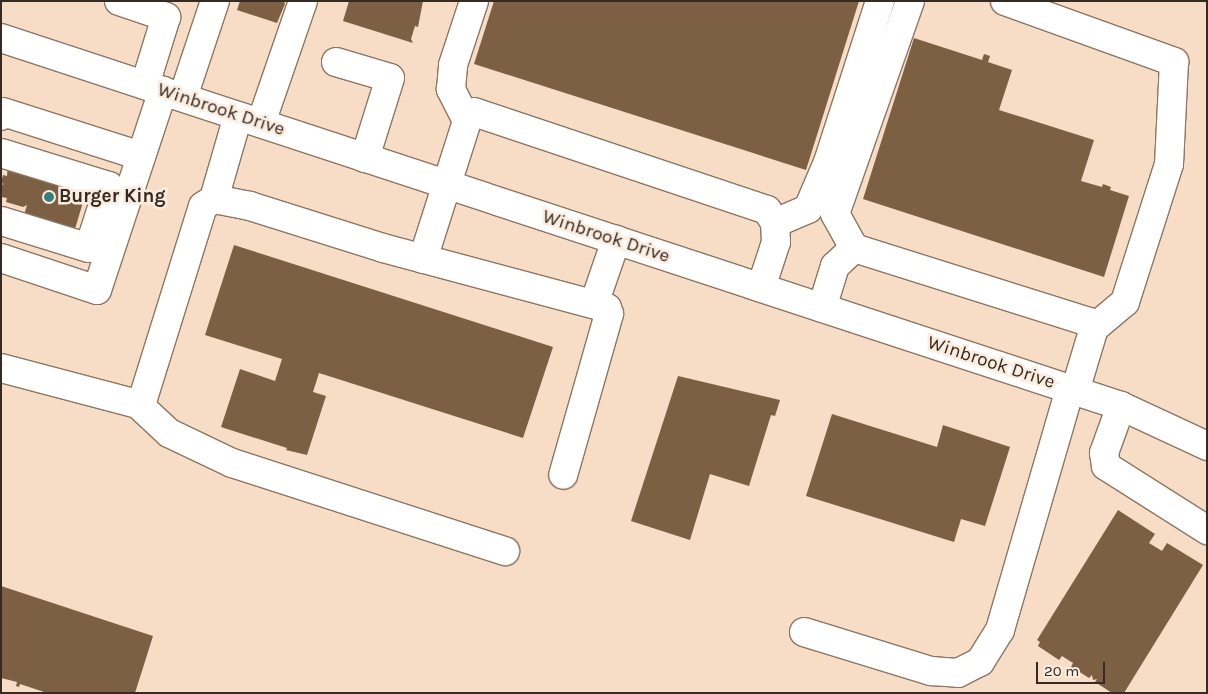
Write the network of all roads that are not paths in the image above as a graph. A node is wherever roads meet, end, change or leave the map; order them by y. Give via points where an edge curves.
1 (119, 1) edge
2 (215, 1) edge
3 (302, 1) edge
4 (474, 1) edge
5 (880, 1) edge
6 (910, 1) edge
7 (1005, 1) edge
8 (166, 17) junction
9 (206, 30) junction
10 (1, 38) edge
11 (336, 62) dead end
12 (164, 91) junction
13 (1, 116) edge
14 (250, 119) junction
15 (467, 121) junction
16 (1, 153) edge
17 (141, 156) junction
18 (365, 158) junction
19 (448, 184) junction
20 (214, 199) junction
21 (1, 221) edge
22 (775, 223) junction
23 (616, 240) junction
24 (854, 248) junction
25 (1, 258) edge
26 (423, 258) junction
27 (761, 288) junction
28 (594, 304) junction
29 (822, 308) junction
30 (1094, 328) junction
31 (1, 368) edge
32 (1072, 390) junction
33 (140, 405) junction
34 (1121, 406) junction
35 (1207, 446) edge
36 (563, 475) dead end
37 (1207, 530) edge
38 (505, 551) dead end
39 (804, 632) dead end

1 - 8 street
2 - 9 street
3 - 14 street
4 - 15 street via 453,66 451,89
5 - 22 street via 828,162 808,209
6 - 24 street via 835,214
7 - 30 street via 1174,62 1169,164 1125,302
8 - 9 street
8 - 12 street
9 - 12 street
10 - 12 street, Winbrook Drive
11 - 18 street via 390,78
12 - 14 street, Winbrook Drive
12 - 17 street
13 - 17 street via 3,112
14 - 18 street, Winbrook Drive
14 - 20 street
15 - 19 street
15 - 22 street via 474,112 767,210
16 - 21 street via 109,186 89,248
17 - 25 street via 96,290
18 - 19 street, Winbrook Drive
19 - 23 street, Winbrook Drive
19 - 26 street
20 - 26 street via 250,206
20 - 33 street via 203,206
22 - 27 street via 776,242
23 - 27 street, Winbrook Drive
23 - 28 street
24 - 29 street via 835,266
24 - 30 street via 1089,322
26 - 28 street
27 - 29 street, Winbrook Drive
28 - 36 street via 607,308 609,314
29 - 32 street, Winbrook Drive
30 - 32 street
31 - 33 street
32 - 34 street, Winbrook Drive
32 - 39 street via 1000,630 980,662 958,673 931,671
33 - 38 street via 169,433 232,462
34 - 35 street, Winbrook Drive
34 - 37 street via 1104,454 1106,466

